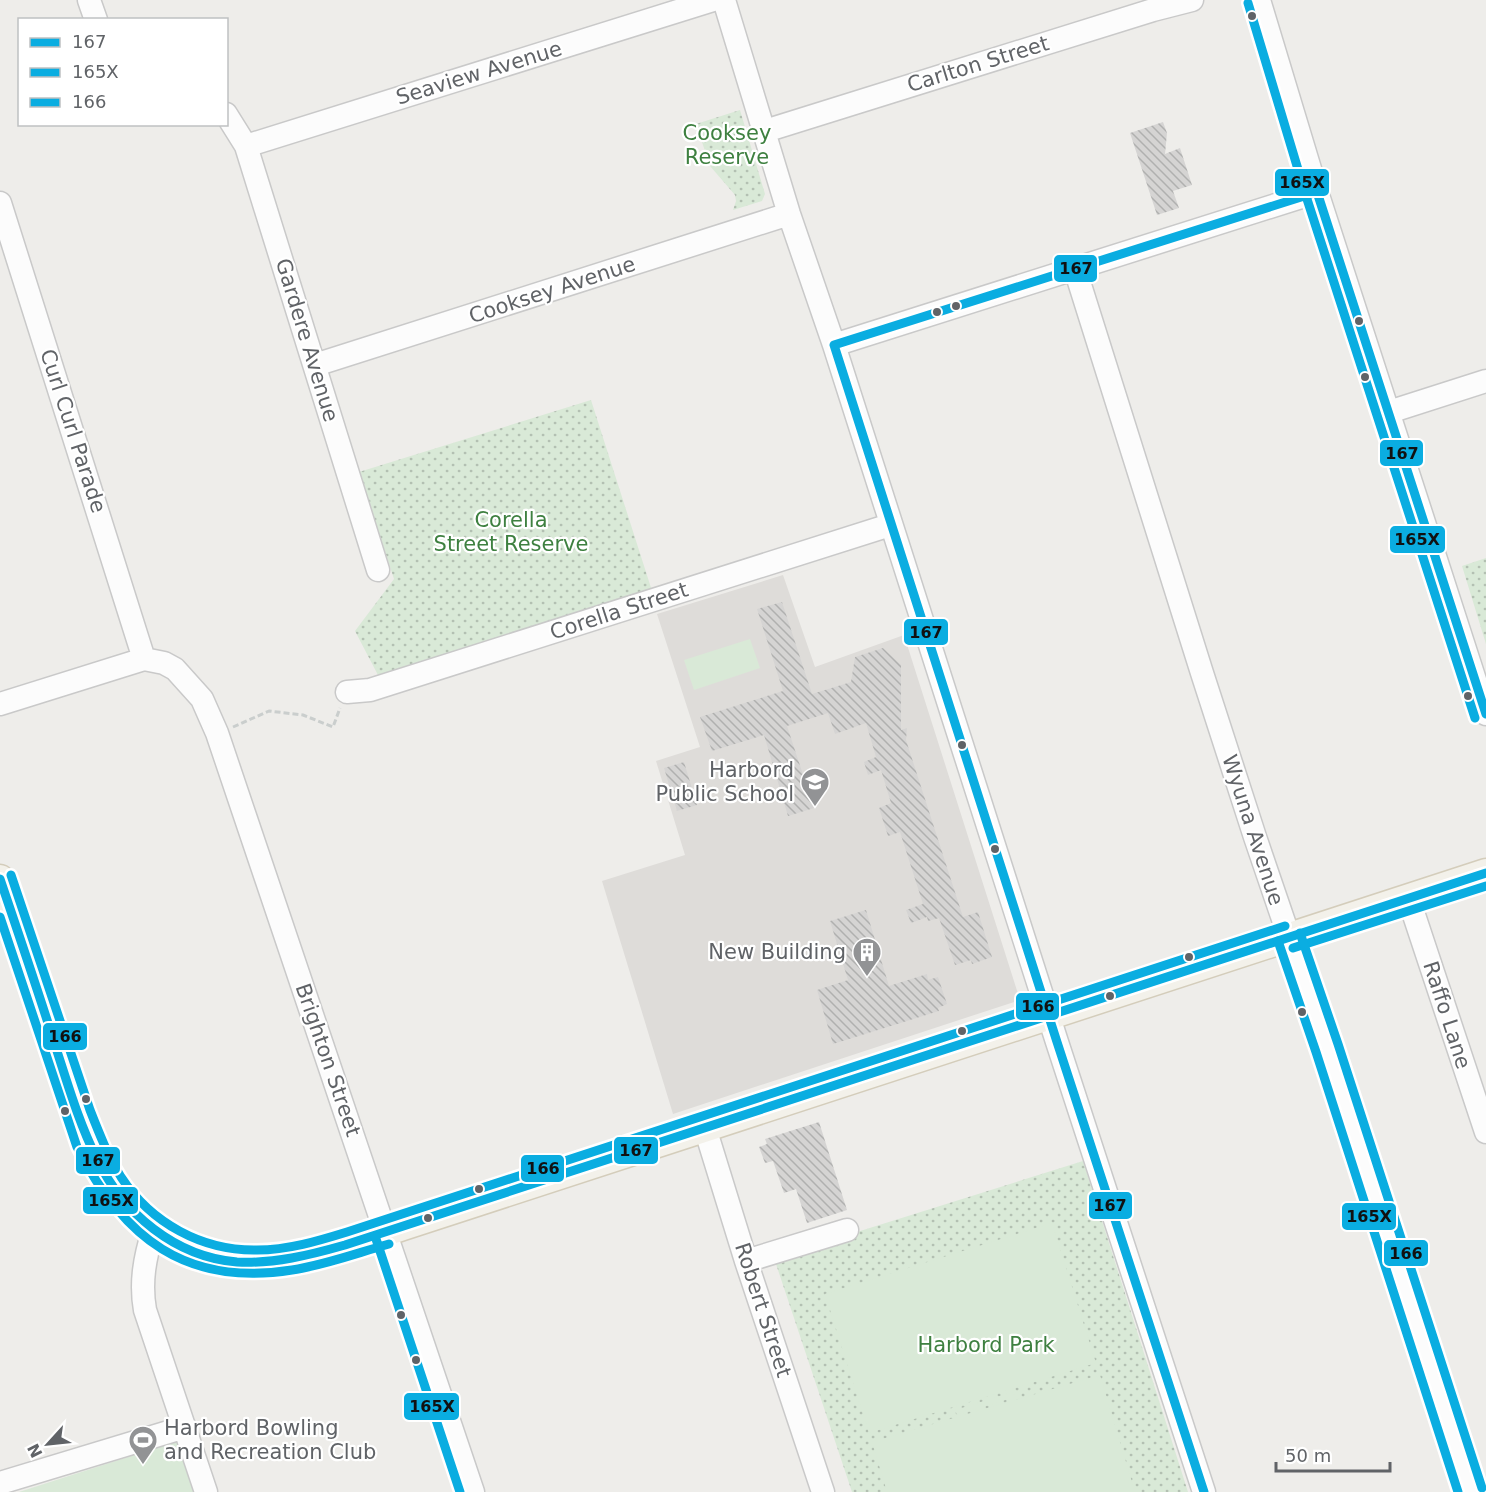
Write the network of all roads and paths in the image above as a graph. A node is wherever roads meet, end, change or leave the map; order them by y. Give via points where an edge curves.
1 (89, 0) edge
2 (713, 0) edge
3 (724, 0) edge
4 (1192, 0) edge
5 (1259, 0) edge
6 (95, 18) edge
7 (228, 117) edge
8 (765, 130) junction
9 (246, 146) junction
10 (1317, 192) junction
11 (0, 203) edge
12 (789, 214) junction
13 (1075, 269) junction
14 (834, 345) junction
15 (315, 365) junction
16 (1486, 381) edge
17 (1389, 412) junction
18 (890, 525) junction
19 (378, 570) dead end
20 (144, 659) junction
21 (347, 692) dead end
22 (0, 704) edge
23 (1486, 714) edge
24 (333, 726) dead end
25 (217, 733) junction
26 (1486, 873) edge
27 (0, 879) edge
28 (1408, 897) junction
29 (1289, 937) junction
30 (1048, 1016) junction
31 (705, 1128) junction
32 (1486, 1132) edge
33 (847, 1230) dead end
34 (153, 1231) junction
35 (386, 1232) junction
36 (746, 1260) junction
37 (185, 1427) junction
38 (0, 1483) edge
39 (206, 1492) edge
40 (473, 1492) edge
41 (823, 1492) edge
42 (1204, 1492) edge
43 (1471, 1492) edge

1 - 6 street
2 - 9 street, Seaview Avenue
3 - 8 street
4 - 8 street, Carlton Street
5 - 10 street
7 - 9 street, Gardere Avenue
8 - 12 street
9 - 15 street, Gardere Avenue
10 - 13 street
10 - 17 street
11 - 20 street, Curl Curl Parade
12 - 14 street
12 - 15 street, Cooksey Avenue
13 - 14 street
13 - 29 street, Wyuna Avenue
14 - 18 street
15 - 19 street, Gardere Avenue
16 - 17 street
17 - 23 street
18 - 21 street, Corella Street via 370,690
18 - 30 street
20 - 22 street
20 - 25 street, Brighton Street via 175,669 202,699
24 - 25 path via 303,715 269,711
25 - 35 street, Brighton Street
26 - 28 main road
27 - 34 main road via 88,1142 113,1188
28 - 29 main road
28 - 32 street, Raffo Lane
29 - 30 main road
29 - 43 street, Wyuna Avenue
30 - 31 main road
30 - 42 street
31 - 35 main road
31 - 36 street, Robert Street
33 - 36 street
34 - 35 main road via 200,1254 242,1262 283,1260
34 - 37 street via 142,1291 145,1310
35 - 40 street, Brighton Street
36 - 41 street, Robert Street
37 - 38 street
37 - 39 street

